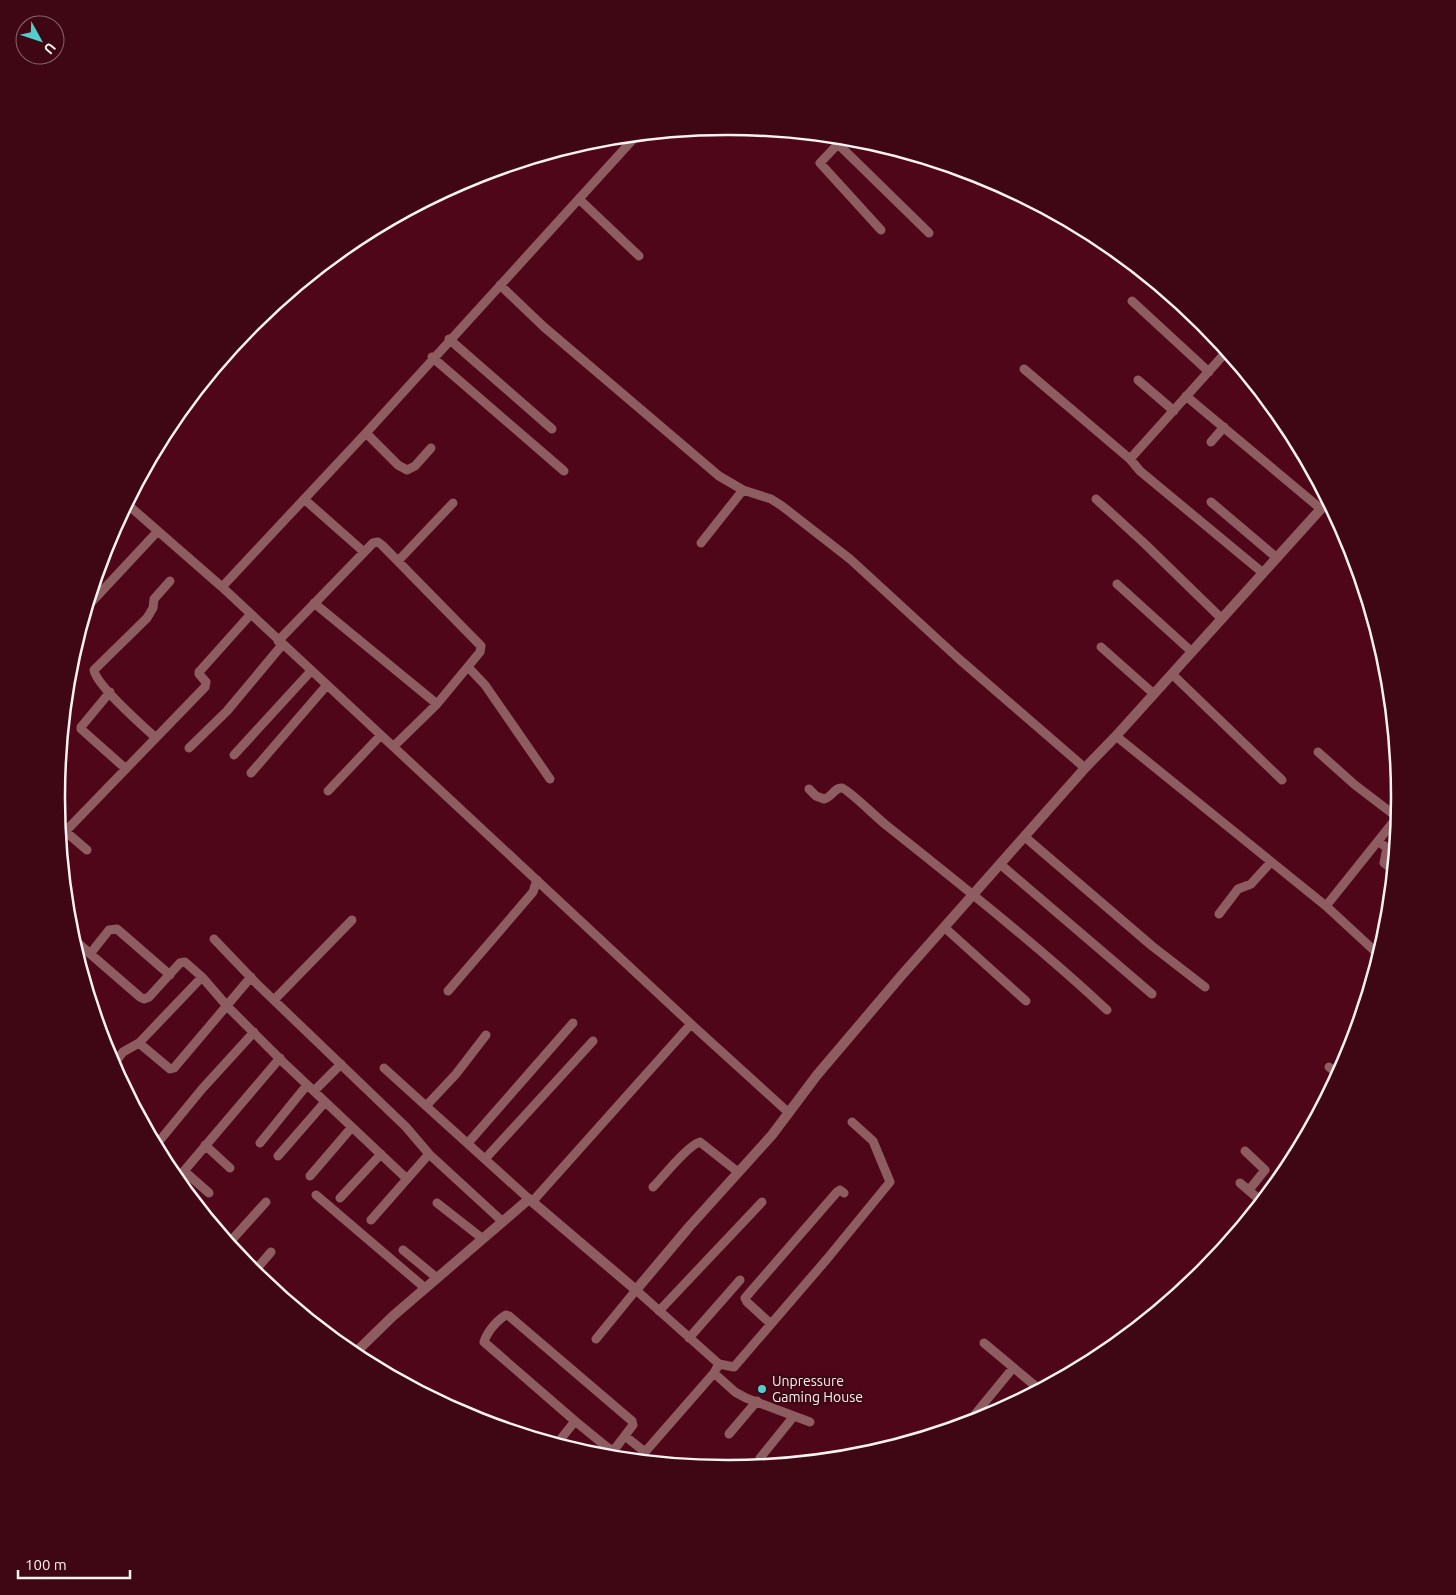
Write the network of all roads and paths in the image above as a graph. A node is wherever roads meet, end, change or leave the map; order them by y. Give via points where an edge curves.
1 (631, 142) edge
2 (839, 144) edge
3 (846, 145) edge
4 (579, 199) junction
5 (881, 230) dead end
6 (929, 233) dead end
7 (639, 256) dead end
8 (500, 285) junction
9 (1132, 301) dead end
10 (450, 339) junction
11 (1222, 356) edge
12 (432, 357) junction
13 (1024, 370) dead end
14 (1209, 372) junction
15 (1138, 380) dead end
16 (1186, 396) junction
17 (1174, 411) junction
18 (1224, 427) junction
19 (552, 429) dead end
20 (366, 432) junction
21 (1211, 442) dead end
22 (431, 448) dead end
23 (1130, 459) junction
24 (564, 470) dead end
25 (743, 490) junction
26 (304, 499) junction
27 (1096, 499) dead end
28 (453, 502) dead end
29 (1211, 502) dead end
30 (1323, 504) edge
31 (1324, 505) edge
32 (131, 508) edge
33 (157, 532) junction
34 (701, 543) dead end
35 (364, 552) junction
36 (1277, 558) junction
37 (398, 561) junction
38 (1263, 574) junction
39 (170, 581) dead end
40 (1117, 584) dead end
41 (222, 587) junction
42 (96, 597) edge
43 (314, 603) junction
44 (250, 615) junction
45 (1222, 619) junction
46 (280, 643) junction
47 (1101, 647) dead end
48 (1192, 652) junction
49 (468, 667) junction
50 (312, 671) junction
51 (1172, 674) junction
52 (327, 685) junction
53 (110, 692) junction
54 (1154, 694) junction
55 (437, 704) junction
56 (381, 735) junction
57 (1116, 736) junction
58 (156, 738) junction
59 (394, 746) junction
60 (188, 748) dead end
61 (1318, 752) dead end
62 (234, 755) dead end
63 (1085, 768) junction
64 (126, 769) junction
65 (251, 773) dead end
66 (550, 779) dead end
67 (1282, 780) dead end
68 (809, 789) dead end
69 (328, 791) dead end
70 (1391, 811) edge
71 (1390, 826) edge
72 (66, 828) edge
73 (66, 835) edge
74 (1025, 837) junction
75 (1378, 841) junction
76 (87, 850) dead end
77 (1271, 862) junction
78 (1000, 864) junction
79 (1387, 865) edge
80 (537, 880) junction
81 (973, 894) junction
82 (1326, 906) junction
83 (1218, 914) dead end
84 (352, 920) dead end
85 (944, 927) junction
86 (214, 939) dead end
87 (83, 948) edge
88 (1373, 949) edge
89 (90, 954) junction
90 (170, 975) junction
91 (202, 977) junction
92 (251, 977) junction
93 (1205, 987) dead end
94 (448, 991) dead end
95 (1152, 994) dead end
96 (274, 1000) junction
97 (1026, 1001) dead end
98 (227, 1006) junction
99 (1107, 1010) dead end
100 (573, 1023) dead end
101 (691, 1024) junction
102 (254, 1032) junction
103 (486, 1035) dead end
104 (593, 1041) dead end
105 (139, 1043) junction
106 (118, 1058) edge
107 (280, 1058) junction
108 (341, 1064) junction
109 (1329, 1067) dead end
110 (384, 1068) dead end
111 (1333, 1070) edge
112 (311, 1088) junction
113 (325, 1102) junction
114 (426, 1106) junction
115 (789, 1113) junction
116 (852, 1122) dead end
117 (352, 1127) junction
118 (161, 1140) edge
119 (260, 1143) dead end
120 (468, 1143) junction
121 (205, 1145) junction
122 (1245, 1151) dead end
123 (380, 1154) junction
124 (429, 1154) junction
125 (278, 1156) dead end
126 (485, 1159) junction
127 (230, 1168) dead end
128 (738, 1172) junction
129 (310, 1176) dead end
130 (407, 1180) junction
131 (1240, 1183) dead end
132 (653, 1187) dead end
133 (1249, 1190) junction
134 (209, 1193) dead end
135 (844, 1193) dead end
136 (316, 1195) dead end
137 (1257, 1197) edge
138 (340, 1198) dead end
139 (531, 1201) junction
140 (266, 1202) dead end
141 (762, 1202) dead end
142 (436, 1203) dead end
143 (371, 1220) dead end
144 (503, 1222) junction
145 (233, 1238) edge
146 (483, 1239) junction
147 (403, 1250) dead end
148 (271, 1252) dead end
149 (259, 1266) edge
150 (437, 1278) junction
151 (740, 1280) dead end
152 (425, 1288) junction
153 (636, 1290) junction
154 (659, 1311) junction
155 (771, 1324) junction
156 (689, 1338) junction
157 (596, 1339) dead end
158 (984, 1343) dead end
159 (360, 1349) edge
160 (719, 1364) junction
161 (1013, 1368) junction
162 (714, 1372) junction
163 (1033, 1386) edge
164 (757, 1401) junction
165 (977, 1412) edge
166 (794, 1416) junction
167 (574, 1421) junction
168 (810, 1422) dead end
169 (729, 1434) dead end
170 (625, 1436) junction
171 (561, 1439) edge
172 (645, 1452) junction
173 (642, 1455) edge
174 (760, 1458) dead end

1 - 4 street
2 - 5 street via 820,163
3 - 6 street
4 - 7 street
4 - 8 street
8 - 10 street
8 - 25 street via 544,327 719,476
9 - 14 street
10 - 12 street
10 - 19 street
11 - 14 street
12 - 20 street
12 - 24 street
13 - 23 street
14 - 16 street
15 - 17 street
16 - 17 street
16 - 18 street
17 - 23 street
18 - 21 street
18 - 30 street
20 - 22 street via 407,470
20 - 26 street
23 - 38 street via 1140,471
25 - 34 street
25 - 63 street via 782,506 853,562
26 - 35 street
26 - 41 street
27 - 45 street
28 - 37 street
29 - 36 street
31 - 36 street
32 - 33 street
33 - 41 street
33 - 42 street
35 - 37 street via 378,542
35 - 43 street
36 - 38 street
37 - 49 street via 480,644 480,652
38 - 45 street
39 - 53 street via 154,599 147,618 94,670
40 - 48 street
41 - 44 street
43 - 46 street
43 - 55 street
44 - 46 street
44 - 58 street via 199,672 206,685
45 - 48 street
46 - 50 street
46 - 60 street via 226,712
47 - 54 street
48 - 51 street
49 - 55 street
49 - 66 street via 485,685
50 - 52 street
50 - 62 street
51 - 54 street
51 - 67 street
52 - 56 street
52 - 65 street
53 - 58 street
53 - 64 street via 80,727
54 - 57 street
55 - 59 street
56 - 59 street
56 - 69 street
57 - 63 street
57 - 77 street
58 - 64 street
59 - 80 street
61 - 70 street
63 - 74 street
64 - 72 street
68 - 81 street via 824,799 837,789 846,790
71 - 75 street
73 - 76 street
74 - 78 street
74 - 93 street
75 - 79 street via 1387,848 1384,862
75 - 82 street
77 - 82 street
77 - 83 street via 1251,884 1238,889
78 - 81 street
78 - 95 street
80 - 94 street via 534,892
80 - 101 street
81 - 85 street
81 - 99 street
82 - 88 street
84 - 96 street
85 - 97 street
85 - 115 street via 841,1045
86 - 92 street
87 - 89 street
89 - 90 street via 144,999
89 - 90 street via 109,930 117,929
90 - 91 street via 182,962
91 - 98 street
91 - 105 street
92 - 96 street
92 - 98 street
96 - 108 street
98 - 102 street
98 - 105 street via 173,1069
100 - 120 street
101 - 115 street
101 - 139 street
102 - 107 street
102 - 118 street
103 - 114 street
104 - 126 street
105 - 106 street
107 - 112 street
107 - 121 street
108 - 112 street
108 - 124 street
109 - 111 street
110 - 114 street
112 - 113 street
112 - 119 street
113 - 117 street
113 - 125 street
114 - 120 street
115 - 128 street
116 - 155 street via 872,1141 890,1182
117 - 123 street
117 - 129 street
120 - 126 street
121 - 127 street
121 - 134 street via 184,1171
122 - 133 street via 1265,1170
123 - 130 street
123 - 138 street
124 - 130 street
124 - 144 street
126 - 139 street
128 - 132 street via 700,1142
128 - 153 street
130 - 143 street
131 - 133 street
133 - 137 street
135 - 155 street via 837,1192 745,1298
136 - 152 street
139 - 144 street
139 - 153 street
140 - 145 street
141 - 154 street
142 - 146 street
144 - 146 street
146 - 150 street
147 - 150 street
148 - 149 street
150 - 152 street
151 - 156 street
152 - 159 street
153 - 154 street
153 - 157 street
154 - 156 street
155 - 160 street via 734,1367
156 - 160 street
158 - 161 street
160 - 162 street
161 - 163 street
161 - 165 street
162 - 164 street via 742,1396
162 - 172 street
164 - 166 street
164 - 169 street
166 - 168 street
166 - 174 street
167 - 170 street via 611,1450
167 - 170 street via 484,1342 502,1316 509,1316 632,1421 633,1425
167 - 171 street
170 - 172 street
172 - 173 street

